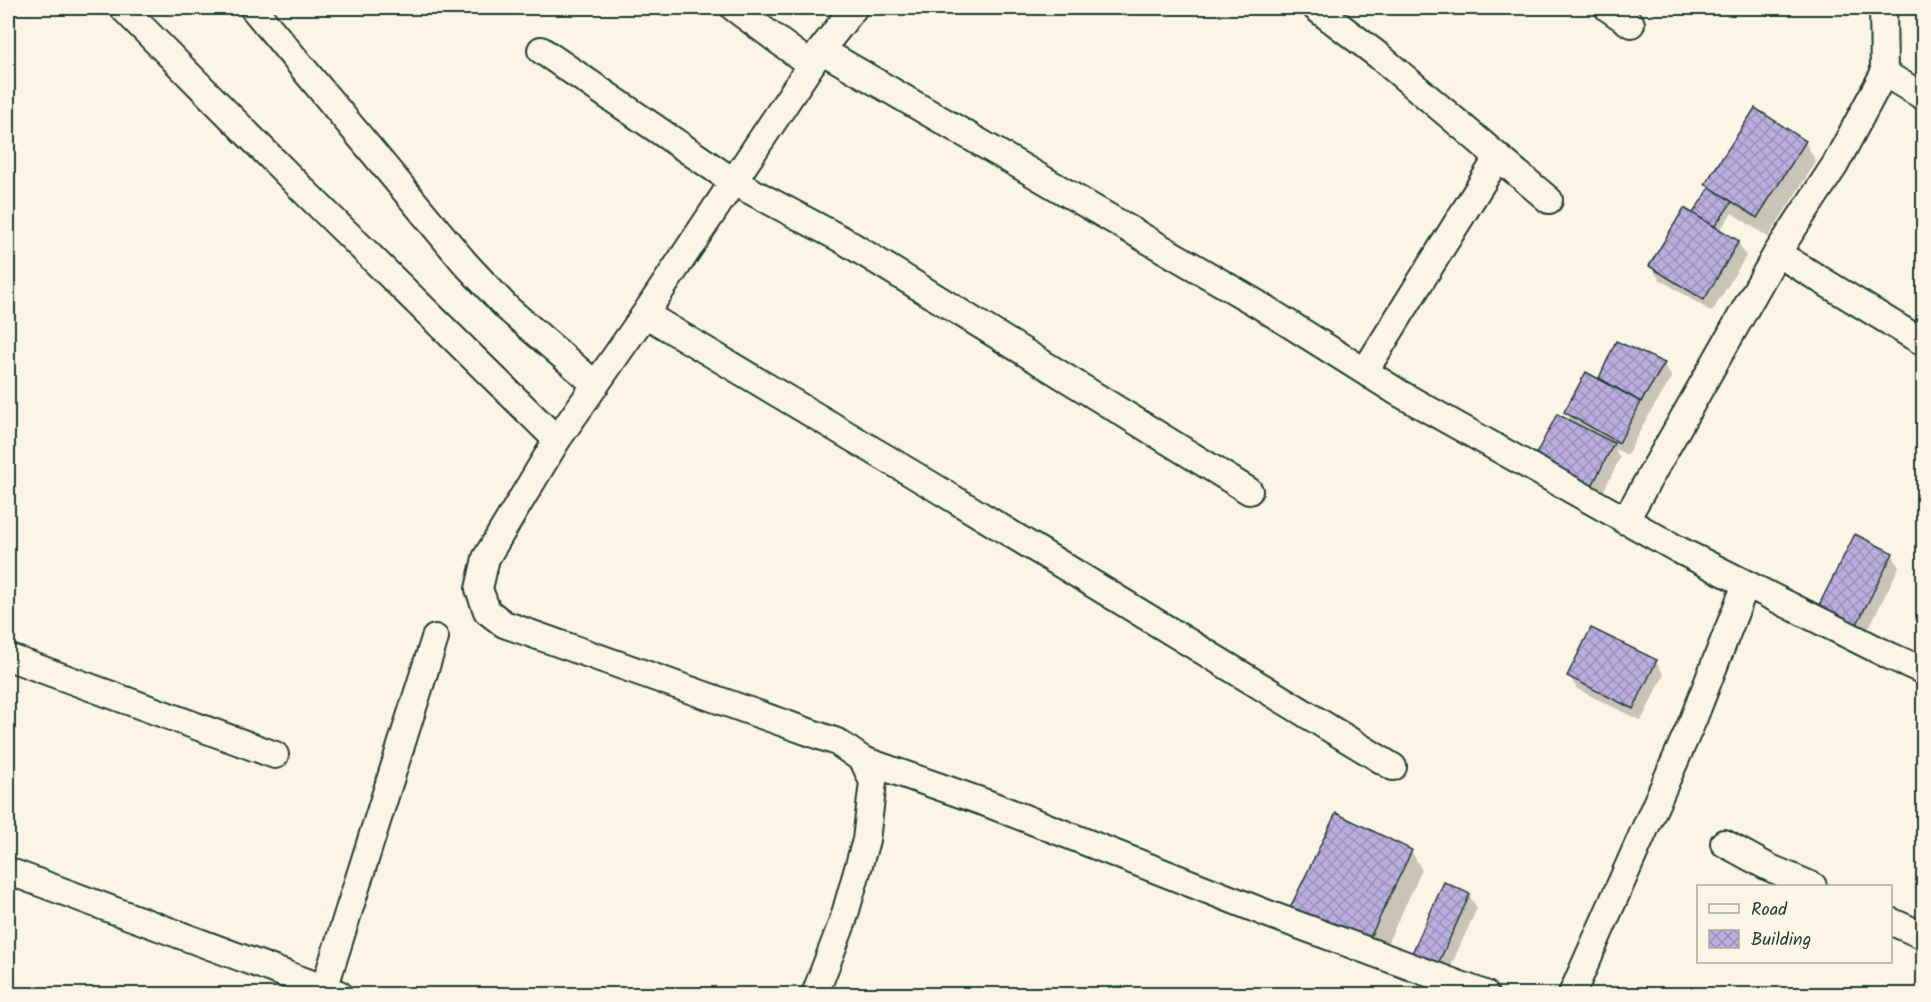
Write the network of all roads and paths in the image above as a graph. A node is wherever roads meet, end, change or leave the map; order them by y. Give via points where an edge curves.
1 (123, 8) edge
2 (253, 8) edge
3 (734, 8) edge
4 (854, 8) edge
5 (1316, 8) edge
6 (1608, 8) edge
7 (1883, 8) edge
8 (1631, 24) dead end
9 (541, 50) dead end
10 (816, 58) junction
11 (1884, 72) junction
12 (1923, 97) edge
13 (1498, 157) junction
14 (734, 182) junction
15 (1549, 200) dead end
16 (1777, 254) junction
17 (645, 314) junction
18 (1923, 343) edge
19 (1365, 371) junction
20 (596, 385) junction
21 (557, 440) junction
22 (1249, 491) dead end
23 (1625, 521) junction
24 (1746, 584) junction
25 (435, 638) dead end
26 (8, 657) edge
27 (1923, 671) edge
28 (274, 755) dead end
29 (863, 760) junction
30 (1393, 766) dead end
31 (1724, 843) dead end
32 (8, 872) edge
33 (1811, 885) edge
34 (1892, 922) edge
35 (1923, 936) edge
36 (332, 992) edge
37 (815, 994) edge
38 (1485, 994) edge
39 (1572, 994) edge

1 - 21 street
2 - 20 street via 465,263 507,308
3 - 10 street
4 - 10 street
5 - 13 street
6 - 8 street
7 - 11 street
9 - 14 street
10 - 14 street
10 - 19 street via 1256,303
11 - 12 street
11 - 16 street via 1835,165
13 - 15 street
13 - 19 street
14 - 17 street
14 - 22 street via 843,240
16 - 18 street
16 - 23 street
17 - 20 street
17 - 30 street
19 - 23 street
20 - 21 street
21 - 29 street via 486,558 479,590 487,611 504,624 837,742
23 - 24 street
24 - 27 street
24 - 39 street via 1693,720
25 - 36 street
26 - 28 street
29 - 37 street via 873,782 866,840 843,921
29 - 38 street via 989,804
31 - 33 street
32 - 36 street
34 - 35 street

